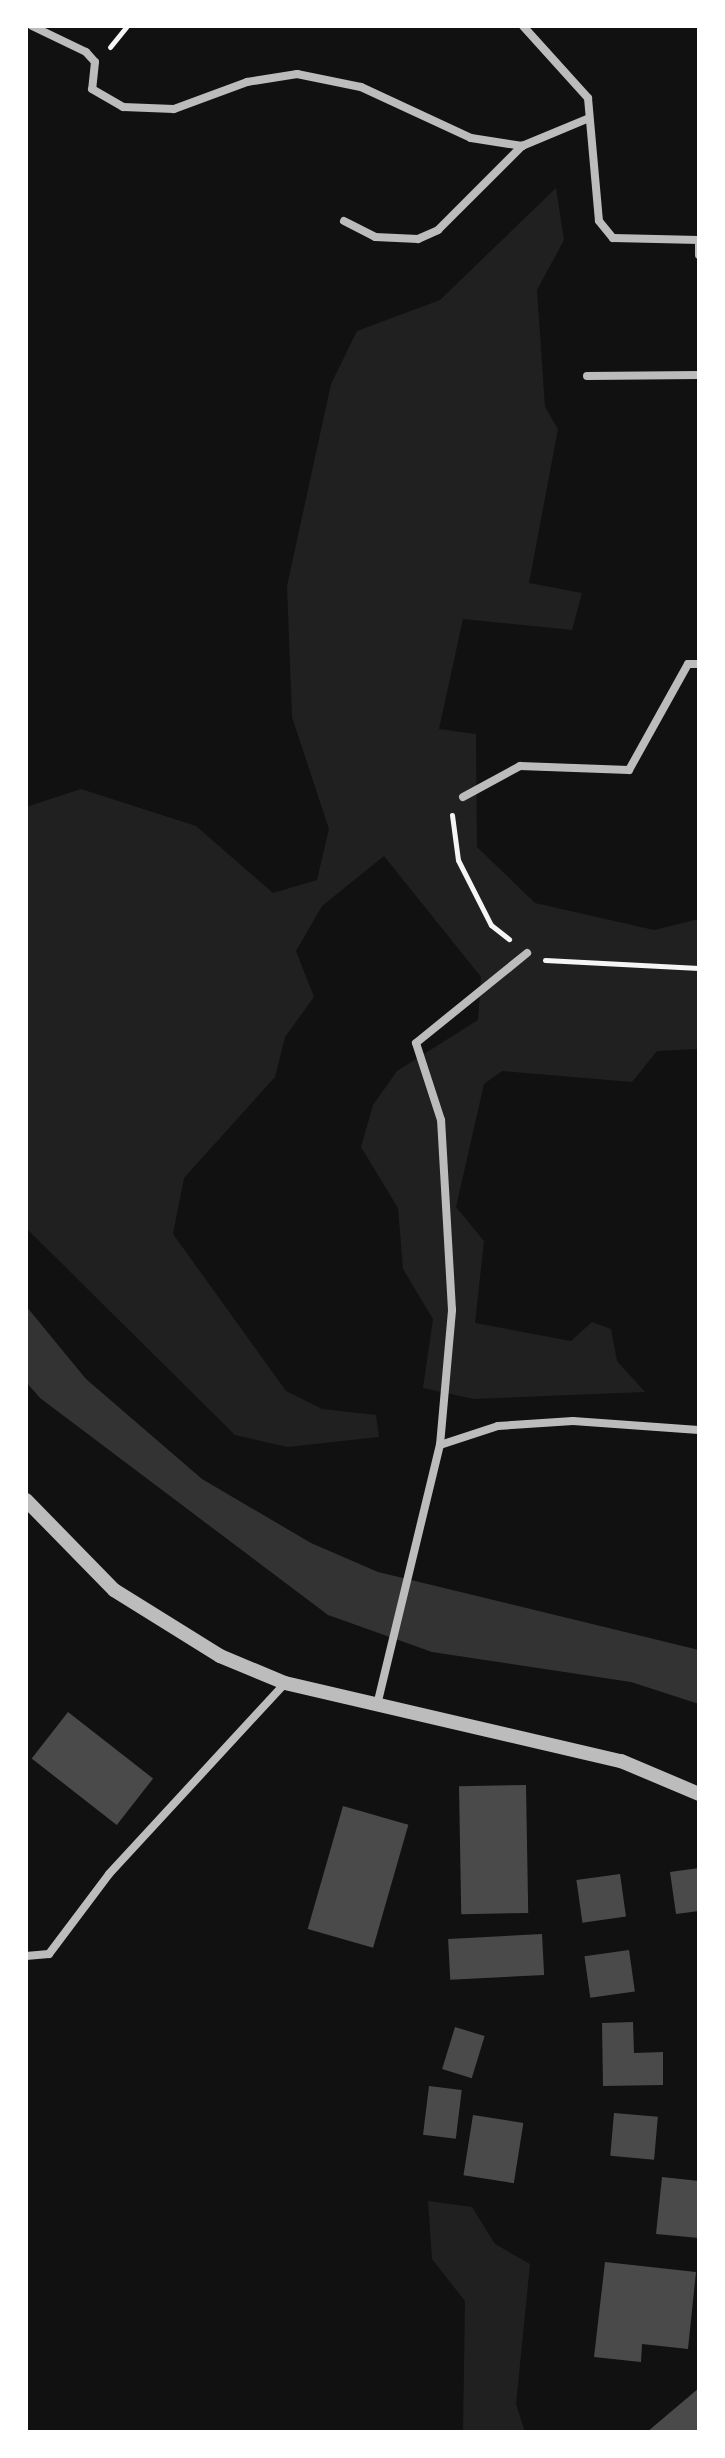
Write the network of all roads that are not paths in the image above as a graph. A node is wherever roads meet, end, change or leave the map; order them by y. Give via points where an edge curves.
1 (32, 26) edge
2 (523, 26) edge
3 (587, 119) junction
4 (522, 146) junction
5 (344, 221) dead end
6 (699, 240) edge
7 (699, 255) edge
8 (699, 375) edge
9 (587, 376) dead end
10 (699, 664) edge
11 (463, 797) road end
12 (527, 953) road end
13 (699, 1430) edge
14 (440, 1445) junction
15 (26, 1500) edge
16 (285, 1683) junction
17 (377, 1706) junction
18 (699, 1794) edge
19 (26, 1956) edge

1 - 4 street via 86,52 95,62 92,89 123,107 174,109 247,82 297,74 361,87 471,138
2 - 3 street via 588,98
3 - 4 street
3 - 6 street via 599,221 613,238
4 - 5 street via 438,230 418,239 375,237
6 - 7 street
8 - 9 street
10 - 11 street via 688,664 629,770 520,766
12 - 14 street via 416,1043 441,1120 447,1206 452,1310
13 - 14 street via 573,1421 498,1426
14 - 17 street via 409,1556
15 - 16 street via 114,1590 161,1623
16 - 17 street
16 - 19 street via 109,1874 49,1954
17 - 18 street via 621,1761

